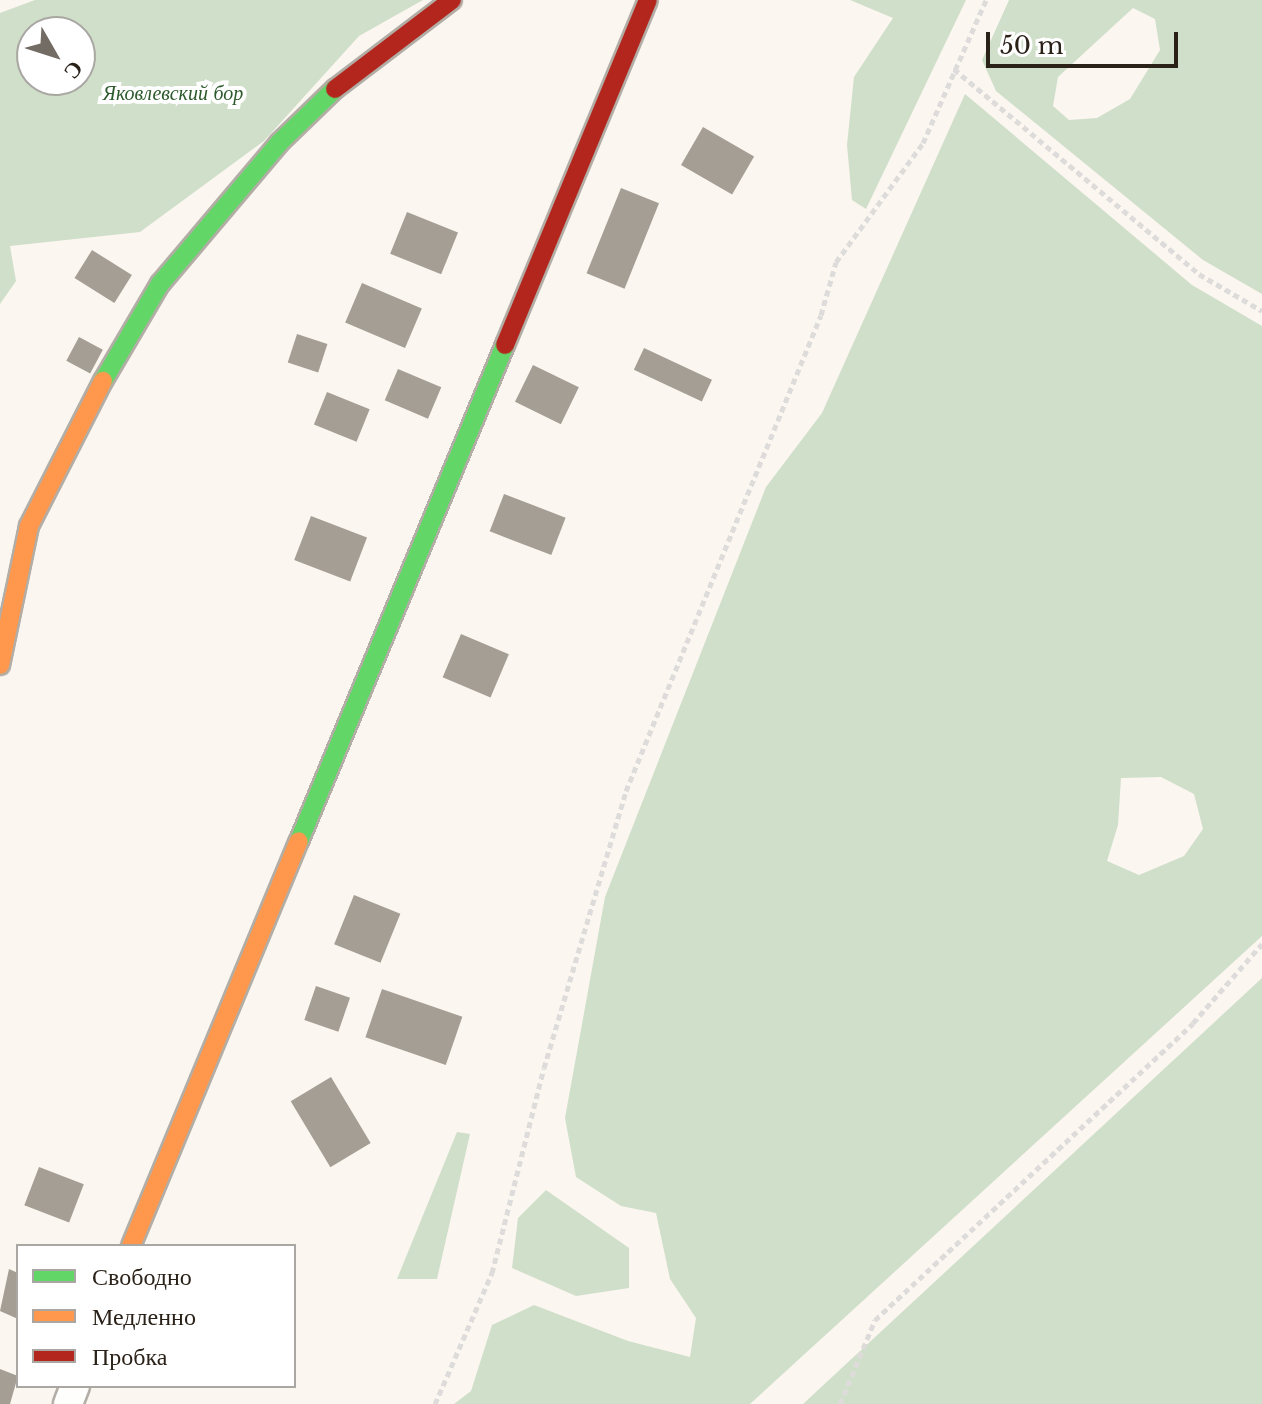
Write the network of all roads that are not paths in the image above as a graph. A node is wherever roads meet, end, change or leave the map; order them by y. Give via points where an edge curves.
1 (452, 0) edge
2 (648, 0) edge
3 (3, 639) edge
4 (0, 665) edge
5 (132, 1244) edge

1 - 3 street via 361,64 279,143 160,284 76,426 29,526
2 - 5 street
3 - 4 street

